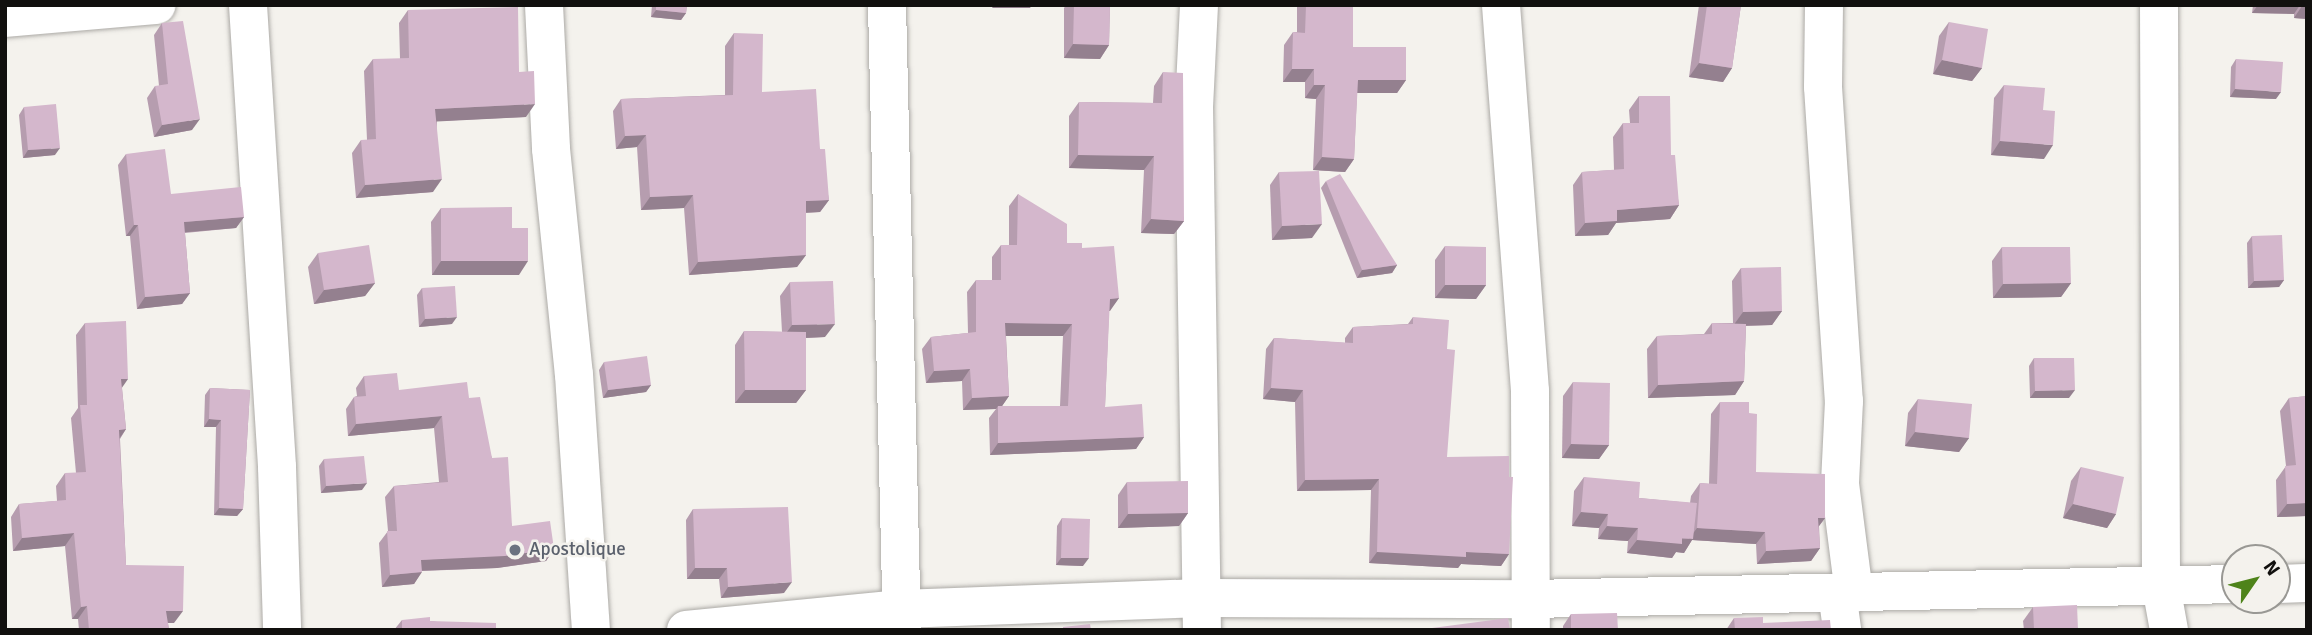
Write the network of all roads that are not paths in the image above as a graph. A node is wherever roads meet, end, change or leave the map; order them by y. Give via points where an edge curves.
1 (156, 5) edge
2 (248, 5) edge
3 (544, 5) edge
4 (887, 5) edge
5 (1199, 5) edge
6 (1501, 5) edge
7 (1824, 5) edge
8 (2159, 5) edge
9 (5, 18) edge
10 (2221, 584) edge
11 (2161, 586) junction
12 (1845, 593) junction
13 (1202, 614) edge
14 (1531, 614) edge
15 (902, 620) edge
16 (282, 630) edge
17 (591, 630) edge
18 (686, 630) edge
19 (1842, 630) edge
20 (2169, 630) edge

1 - 9 street
2 - 16 street via 276,454
3 - 17 street via 551,149 574,375
4 - 15 street
5 - 13 street via 1194,106
6 - 14 street via 1530,391
7 - 12 street via 1823,87 1844,401 1840,484
8 - 11 street
10 - 11 street
11 - 12 street
11 - 20 street
12 - 14 street
12 - 19 street
13 - 14 street
13 - 15 street
15 - 18 street

